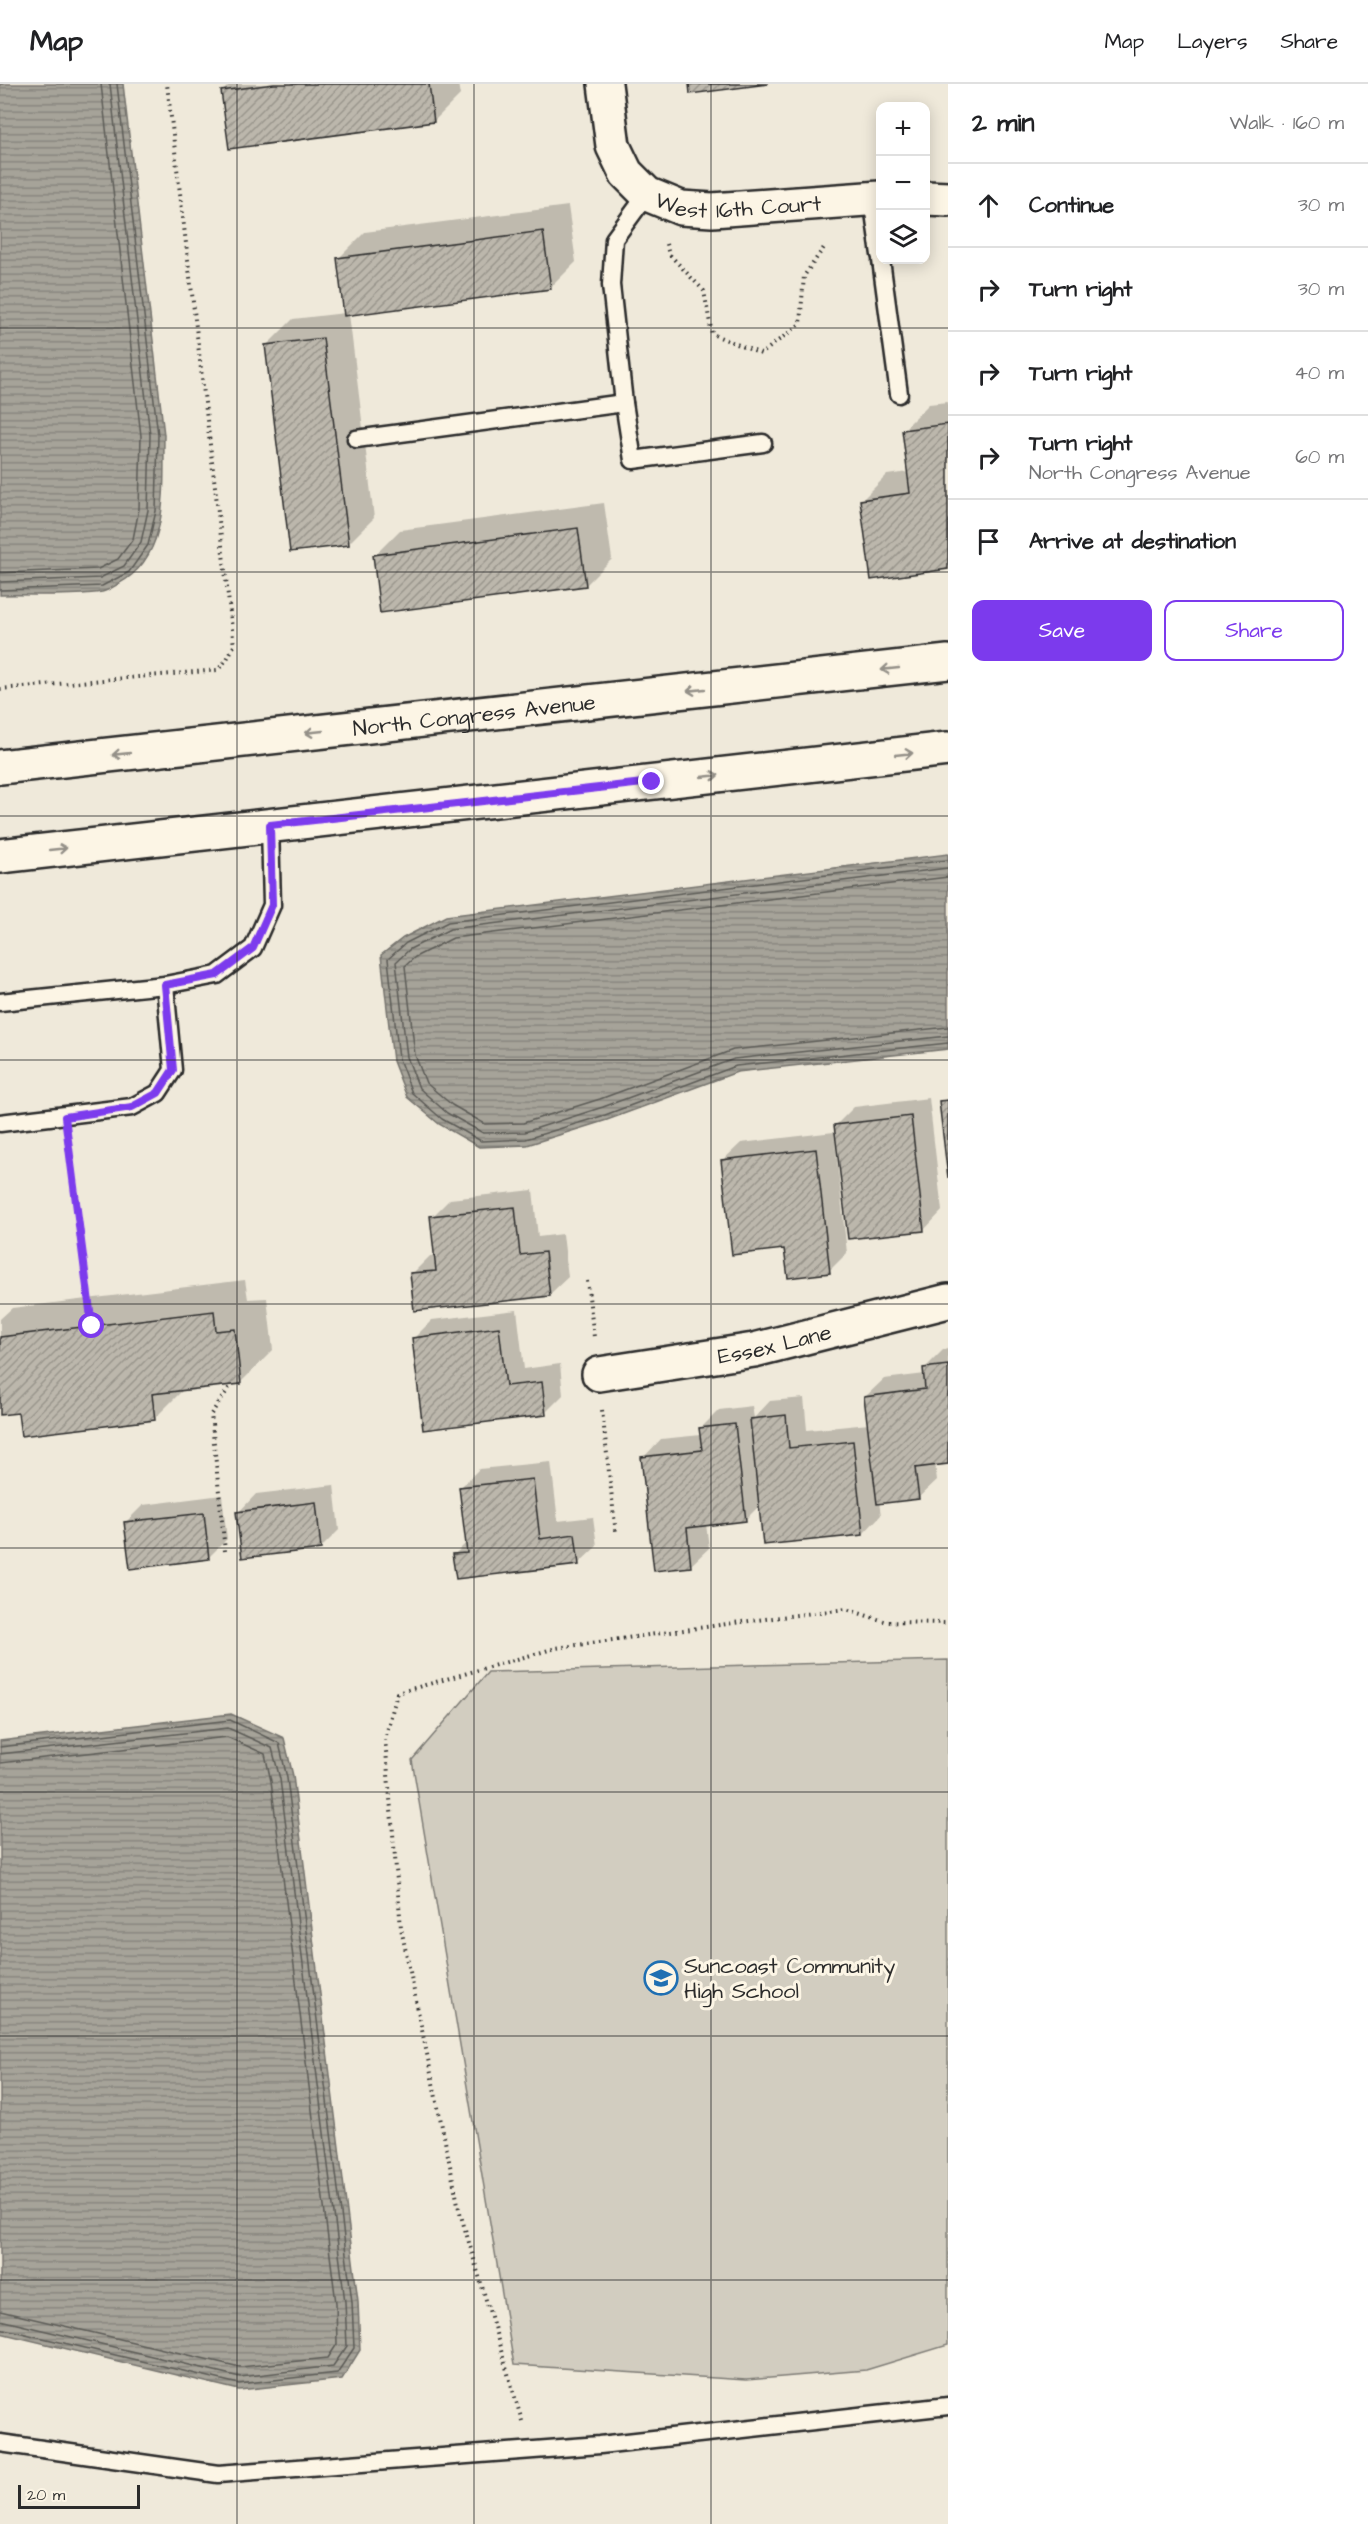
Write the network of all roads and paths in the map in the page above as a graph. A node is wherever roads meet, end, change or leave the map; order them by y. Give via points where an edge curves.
1 (167, 84) edge
2 (605, 84) edge
3 (647, 194) junction
4 (876, 198) edge
5 (930, 198) edge
6 (948, 199) edge
7 (666, 244) dead end
8 (825, 246) dead end
9 (882, 264) edge
10 (899, 394) dead end
11 (624, 403) junction
12 (356, 439) dead end
13 (763, 443) dead end
14 (948, 662) edge
15 (0, 689) edge
16 (948, 749) edge
17 (0, 767) edge
18 (270, 825) junction
19 (0, 856) edge
20 (165, 985) junction
21 (0, 1002) edge
22 (65, 1117) junction
23 (0, 1123) edge
24 (948, 1301) edge
25 (92, 1326) dead end
26 (598, 1374) dead end
27 (231, 1385) dead end
28 (225, 1551) dead end
29 (948, 1623) edge
30 (948, 2406) edge
31 (522, 2421) dead end
32 (0, 2443) edge

1 - 15 path via 234,646 218,670
2 - 3 street, West 16th Court via 613,146 626,173
3 - 4 street, West 16th Court via 681,208 712,210
3 - 11 lane via 614,239 611,285
5 - 6 street
7 - 8 path via 669,254 704,291 712,334 762,354 800,324 804,276
9 - 10 lane
11 - 12 lane
11 - 13 lane via 633,460
14 -> 17 street, North Congress Avenue
18 -> 16 street
19 -> 18 street
18 - 20 lane via 272,905 253,948 217,975
20 - 21 lane
20 - 22 lane via 173,1070 158,1093 132,1107
22 - 23 lane
22 - 25 path
24 - 26 street, Essex Lane via 754,1350
27 - 28 path via 211,1414
29 - 31 path via 887,1622 846,1609 741,1622 556,1648 397,1693 385,1739 401,1928 459,2209
30 - 32 lane via 600,2445 218,2474

